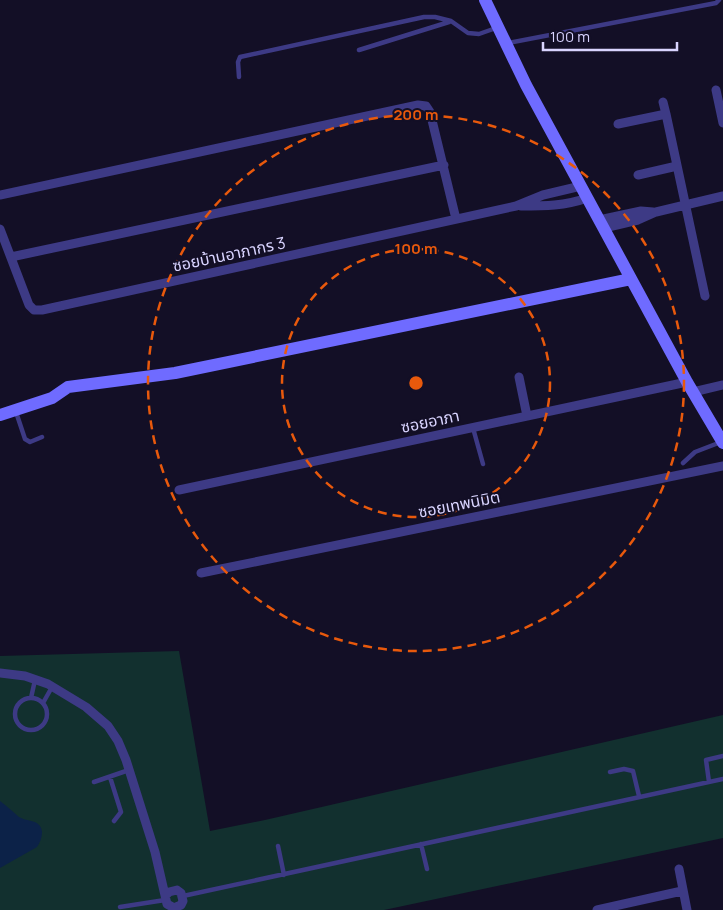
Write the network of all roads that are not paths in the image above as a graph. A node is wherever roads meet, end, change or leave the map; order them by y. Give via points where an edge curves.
1 (485, 0) edge
2 (719, 0) edge
3 (450, 21) junction
4 (498, 28) junction
5 (506, 44) junction
6 (359, 50) dead end
7 (239, 77) dead end
8 (716, 90) dead end
9 (663, 102) dead end
10 (666, 114) junction
11 (723, 123) edge
12 (618, 124) dead end
13 (444, 165) junction
14 (677, 166) junction
15 (638, 175) dead end
16 (581, 186) junction
17 (0, 195) edge
18 (723, 196) edge
19 (587, 198) junction
20 (685, 205) junction
21 (516, 206) junction
22 (456, 219) junction
23 (601, 224) junction
24 (0, 230) edge
25 (11, 257) junction
26 (631, 279) junction
27 (705, 296) dead end
28 (519, 376) dead end
29 (723, 384) edge
30 (690, 387) junction
31 (16, 410) junction
32 (0, 415) edge
33 (527, 416) junction
34 (717, 423) edge
35 (473, 428) junction
36 (42, 437) dead end
37 (722, 442) edge
38 (683, 463) dead end
39 (483, 464) dead end
40 (723, 466) edge
41 (179, 490) dead end
42 (200, 573) dead end
43 (0, 673) edge
44 (35, 680) junction
45 (52, 687) junction
46 (31, 698) junction
47 (43, 703) junction
48 (723, 756) edge
49 (129, 770) junction
50 (610, 772) dead end
51 (110, 777) junction
52 (723, 779) edge
53 (94, 782) dead end
54 (709, 782) junction
55 (639, 796) junction
56 (114, 821) dead end
57 (421, 844) junction
58 (278, 846) dead end
59 (427, 869) dead end
60 (679, 869) dead end
61 (284, 875) junction
62 (682, 891) junction
63 (183, 896) junction
64 (168, 903) edge
65 (120, 906) dead end
66 (613, 908) edge
67 (597, 910) edge
68 (687, 910) edge

1 - 4 street
2 - 5 lane
3 - 4 lane via 468,33 479,34
3 - 6 lane
3 - 7 lane via 424,17 240,57
4 - 5 street
5 - 16 street
8 - 11 street
9 - 10 street
10 - 12 street
10 - 14 street
13 - 17 street via 430,112 426,106 418,105
13 - 22 street
13 - 25 street
14 - 15 street
14 - 20 street
16 - 19 street
16 - 21 street, ซอยบ้านอาภากร 3 via 543,195
18 - 20 street
19 - 21 street, ซอยบ้านอาภากร 3 via 554,206
19 - 23 street
20 - 23 street via 656,212 641,211
20 - 27 street
21 - 22 street, ซอยบ้านอาภากร 3
22 - 25 street, ซอยบ้านอาภากร 3 via 42,310 34,310 29,305
23 - 26 street
24 - 25 street, ซอยบ้านอาภากร 3
26 - 30 street
26 - 31 street via 176,373 68,387 52,398
28 - 33 street
29 - 30 street, ซอยอาภา
30 - 33 street, ซอยอาภา
30 - 34 street
31 - 32 street
31 - 36 lane via 24,439 30,442
33 - 35 street, ซอยอาภา
34 - 37 street
35 - 39 lane
35 - 41 street, ซอยอาภา
37 - 38 lane via 695,452
40 - 42 street, ซอยเทพนิมิต
43 - 44 street
44 - 45 street
44 - 46 lane
45 - 47 lane
45 - 49 street via 86,706 108,726 118,741
46 - 47 lane
46 - 47 lane via 18,705 16,711 19,724 25,729 39,728 44,723 47,709
48 - 54 lane via 706,760
49 - 51 lane
49 - 64 street
50 - 55 lane via 633,770
51 - 53 lane
51 - 56 lane via 121,812
52 - 54 lane
54 - 55 lane
55 - 57 lane
57 - 59 lane
57 - 61 lane
58 - 61 lane
60 - 62 street
61 - 63 lane
62 - 66 street
62 - 68 street
63 - 64 street via 178,907
63 - 64 street via 173,890
64 - 65 lane
66 - 67 street

